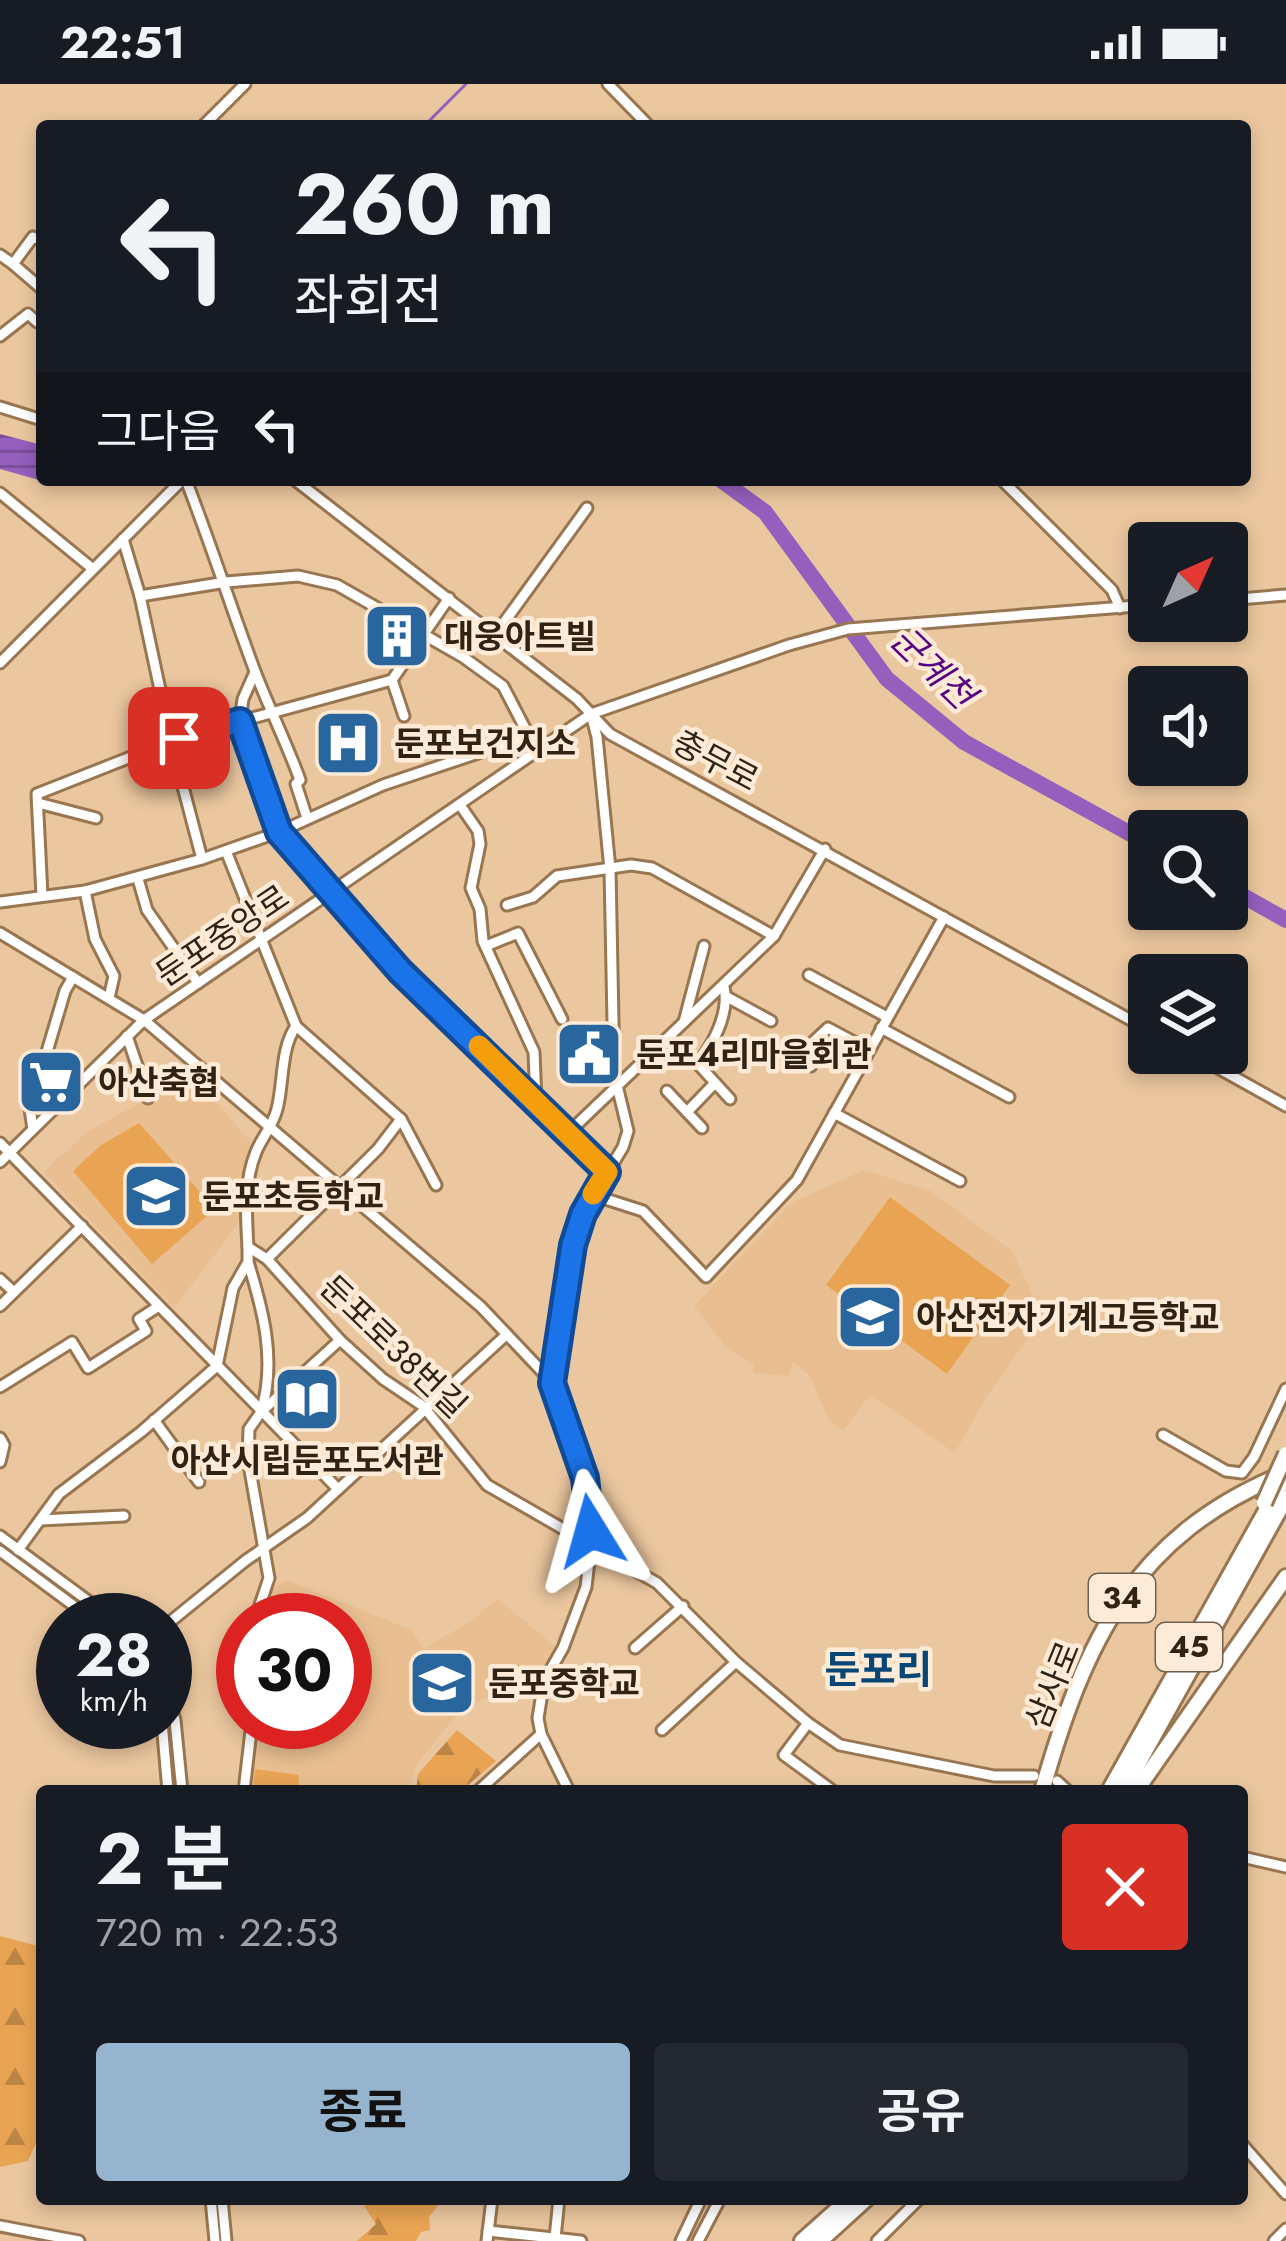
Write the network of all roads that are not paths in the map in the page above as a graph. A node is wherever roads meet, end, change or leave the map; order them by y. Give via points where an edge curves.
1 (245, 84) edge
2 (608, 84) edge
3 (209, 120) edge
4 (643, 120) edge
5 (36, 238) edge
6 (0, 255) edge
7 (13, 264) junction
8 (36, 285) edge
9 (36, 321) edge
10 (0, 336) edge
11 (0, 406) edge
12 (36, 418) edge
13 (178, 486) edge
14 (186, 486) edge
15 (304, 486) edge
16 (1008, 486) edge
17 (0, 493) edge
18 (587, 508) dead end
19 (123, 539) junction
20 (93, 569) junction
21 (226, 582) junction
22 (1286, 595) edge
23 (140, 596) junction
24 (448, 598) junction
25 (1248, 598) edge
26 (1128, 607) edge
27 (1120, 608) junction
28 (495, 635) junction
29 (422, 637) junction
30 (0, 663) edge
31 (255, 672) junction
32 (392, 680) junction
33 (275, 711) junction
34 (591, 715) junction
35 (404, 716) dead end
36 (240, 721) junction
37 (529, 736) junction
38 (171, 741) junction
39 (549, 744) junction
40 (38, 803) junction
41 (460, 805) junction
42 (96, 818) dead end
43 (307, 818) junction
44 (279, 832) junction
45 (825, 849) junction
46 (226, 851) junction
47 (202, 859) junction
48 (610, 869) junction
49 (138, 879) junction
50 (85, 891) junction
51 (331, 894) junction
52 (42, 896) junction
53 (0, 902) edge
54 (507, 905) dead end
55 (944, 917) junction
56 (0, 933) edge
57 (774, 936) junction
58 (260, 941) junction
59 (486, 946) junction
60 (704, 946) dead end
61 (809, 975) dead end
62 (74, 977) junction
63 (198, 983) junction
64 (726, 992) junction
65 (109, 998) junction
66 (1128, 1018) edge
67 (562, 1019) dead end
68 (144, 1020) junction
69 (771, 1022) dead end
70 (884, 1023) junction
71 (296, 1026) junction
72 (682, 1026) junction
73 (127, 1036) junction
74 (869, 1050) junction
75 (812, 1066) dead end
76 (1228, 1074) edge
77 (716, 1084) junction
78 (616, 1087) junction
79 (667, 1091) dead end
80 (1009, 1097) dead end
81 (148, 1098) dead end
82 (730, 1100) dead end
83 (536, 1103) junction
84 (1286, 1106) edge
85 (687, 1112) junction
86 (834, 1113) junction
87 (401, 1119) junction
88 (702, 1128) dead end
89 (33, 1129) junction
90 (271, 1129) junction
91 (568, 1133) junction
92 (0, 1143) edge
93 (10, 1152) junction
94 (0, 1162) edge
95 (607, 1172) junction
96 (960, 1181) dead end
97 (338, 1185) junction
98 (436, 1185) dead end
99 (593, 1195) junction
100 (82, 1226) junction
101 (248, 1246) junction
102 (267, 1258) junction
103 (248, 1262) junction
104 (0, 1279) edge
105 (14, 1292) junction
106 (0, 1306) edge
107 (159, 1306) junction
108 (506, 1336) junction
109 (340, 1340) junction
110 (217, 1366) junction
111 (552, 1383) junction
112 (0, 1387) edge
113 (1286, 1388) edge
114 (426, 1409) junction
115 (261, 1412) junction
116 (154, 1420) junction
117 (1162, 1435) dead end
118 (0, 1438) edge
119 (1286, 1454) edge
120 (0, 1462) edge
121 (1286, 1474) edge
122 (199, 1482) dead end
123 (338, 1490) junction
124 (1286, 1498) edge
125 (1266, 1503) junction
126 (1286, 1514) edge
127 (124, 1516) dead end
128 (307, 1519) junction
129 (40, 1520) junction
130 (317, 1529) dead end
131 (0, 1536) edge
132 (591, 1544) junction
133 (264, 1549) junction
134 (18, 1550) junction
135 (0, 1551) edge
136 (1258, 1553) junction
137 (1286, 1577) edge
138 (57, 1593) edge
139 (77, 1593) edge
140 (264, 1593) edge
141 (192, 1605) edge
142 (682, 1606) junction
143 (635, 1648) dead end
144 (736, 1662) junction
145 (808, 1723) junction
146 (662, 1730) dead end
147 (541, 1734) junction
148 (164, 1749) edge
149 (178, 1749) edge
150 (249, 1749) edge
151 (1034, 1776) dead end
152 (1057, 1781) dead end
153 (167, 1785) edge
154 (181, 1785) edge
155 (245, 1785) edge
156 (485, 1785) edge
157 (565, 1785) edge
158 (825, 1785) edge
159 (1044, 1785) edge
160 (1061, 1785) edge
161 (1112, 1785) edge
162 (1126, 1785) edge
163 (1140, 1785) edge
164 (1248, 1858) edge
165 (1286, 1867) edge
166 (1248, 2151) edge
167 (1286, 2194) edge
168 (212, 2205) edge
169 (223, 2205) edge
170 (491, 2205) edge
171 (559, 2205) edge
172 (698, 2205) edge
173 (717, 2205) edge
174 (843, 2205) edge
175 (859, 2205) edge
176 (913, 2205) edge
177 (0, 2226) edge
178 (1286, 2229) edge
179 (488, 2236) edge
180 (555, 2238) junction
181 (79, 2241) edge
182 (215, 2241) edge
183 (226, 2241) edge
184 (581, 2241) edge
185 (681, 2241) edge
186 (698, 2241) edge
187 (802, 2241) edge
188 (820, 2241) edge
189 (877, 2241) edge
190 (1274, 2241) edge

1 - 3 street
2 - 4 street
5 - 7 street
6 - 7 street
7 - 8 street
9 - 10 street via 28,314
11 - 12 street
13 - 19 street
14 - 21 street
15 - 24 street, 충무로
16 - 27 street via 1112,590
17 - 20 street
18 - 28 street
19 - 20 street
19 - 23 street
20 - 30 street
21 - 23 street
21 - 29 street via 298,576 337,585
21 - 31 street
22 - 25 street
23 - 38 street
24 - 28 street, 충무로
24 - 29 street
26 - 27 street, 둔포중앙로
27 - 34 street, 둔포중앙로 via 823,635
28 - 34 street, 충무로
29 - 32 street
29 - 37 street via 503,686
31 - 33 street
31 - 36 street
32 - 33 street
32 - 35 street
33 - 36 street
33 - 43 street
34 - 39 street, 둔포중앙로
34 - 45 street, 충무로 via 610,734
34 - 48 street
36 - 38 street
36 - 44 street
37 - 39 street
37 - 43 street
38 - 40 street via 37,794
38 - 47 street
39 - 41 street, 둔포중앙로
40 - 42 street
40 - 52 street
41 - 51 street, 둔포중앙로
41 - 59 street via 478,831 471,888
43 - 44 street
44 - 46 street
44 - 51 street
45 - 55 street, 충무로
45 - 57 street
46 - 47 street
46 - 58 street
47 - 49 street
48 - 54 street via 557,875 532,897
48 - 57 street via 652,868
48 - 78 street
49 - 50 street
49 - 63 street via 147,910
50 - 52 street
50 - 65 street via 94,940 114,976
51 - 58 street, 둔포중앙로
51 - 83 street
52 - 53 street
55 - 66 street, 충무로
55 - 70 street
56 - 62 street
57 - 64 street
58 - 63 street, 둔포중앙로
58 - 71 street
59 - 67 street via 518,933
59 - 83 street via 534,1052
60 - 72 street
61 - 70 street
62 - 65 street
62 - 89 street via 30,1109
63 - 68 street, 둔포중앙로
64 - 69 street
64 - 72 street
64 - 77 street via 713,1044 698,1064
65 - 68 street
68 - 73 street, 둔포중앙로
68 - 90 street
70 - 74 street
70 - 80 street
71 - 87 street
71 - 90 street
72 - 78 street
73 - 81 street
73 - 89 street, 둔포중앙로
74 - 75 street via 828,1028 796,1058
74 - 86 street
76 - 84 street
77 - 82 street
77 - 85 street
78 - 91 street
78 - 95 street via 628,1131
79 - 85 street
83 - 91 street
85 - 88 street
86 - 96 street
86 - 99 street via 796,1180 706,1277 644,1211
87 - 97 street
87 - 98 street
89 - 93 street, 둔포중앙로
90 - 97 street
90 - 101 street via 248,1187
91 - 95 street
92 - 93 street
93 - 94 street, 둔포중앙로
93 - 100 street
95 - 99 street
97 - 102 street
97 - 108 street
99 - 111 street via 573,1245
100 - 105 street
100 - 107 street
101 - 102 street, 둔포로38번길
101 - 103 street
102 - 109 street, 둔포로38번길
103 - 110 street via 233,1288
103 - 115 street via 269,1366
104 - 105 street
105 - 106 street
107 - 110 street
107 - 112 street via 139,1319 146,1331 88,1368 71,1342
108 - 111 street
108 - 114 street
109 - 114 street, 둔포로38번길
109 - 115 street
110 - 115 street
110 - 116 street
111 - 132 street via 585,1478
113 - 117 street via 1242,1473
114 - 123 street
114 - 132 street, 둔포로38번길 via 487,1485
115 - 123 street
115 - 133 street via 247,1440
116 - 122 street
116 - 129 street via 59,1494
118 - 120 street
119 - 125 highway, bridge
121 - 125 highway, bridge
121 - 159 highway, 삼사로 / 34 via 1192,1523 1123,1596 1065,1712
123 - 128 street
124 - 136 highway, 45
125 - 161 highway, 45
126 - 136 highway
127 - 129 street
128 - 130 street
128 - 133 street
129 - 134 street
131 - 134 street
132 - 142 street, 둔포로38번길
132 - 147 street via 581,1600 544,1682
133 - 140 street
133 - 141 street
134 - 139 street
135 - 138 street
136 - 162 highway, 45
137 - 163 highway
142 - 143 street
142 - 144 street, 둔포로38번길
144 - 145 street, 둔포로38번길
144 - 146 street
145 - 151 street, 둔포로38번길 via 840,1745 994,1776
145 - 158 street via 784,1755
147 - 156 street
147 - 157 street
148 - 153 street
149 - 154 street
150 - 155 street
152 - 160 street
164 - 165 street
166 - 167 street
168 - 182 street
169 - 183 street
170 - 179 street
171 - 180 street
172 - 185 street
173 - 186 street
174 - 187 highway
175 - 188 highway
176 - 189 street
177 - 181 street
178 - 190 street
179 - 180 street
180 - 184 street

